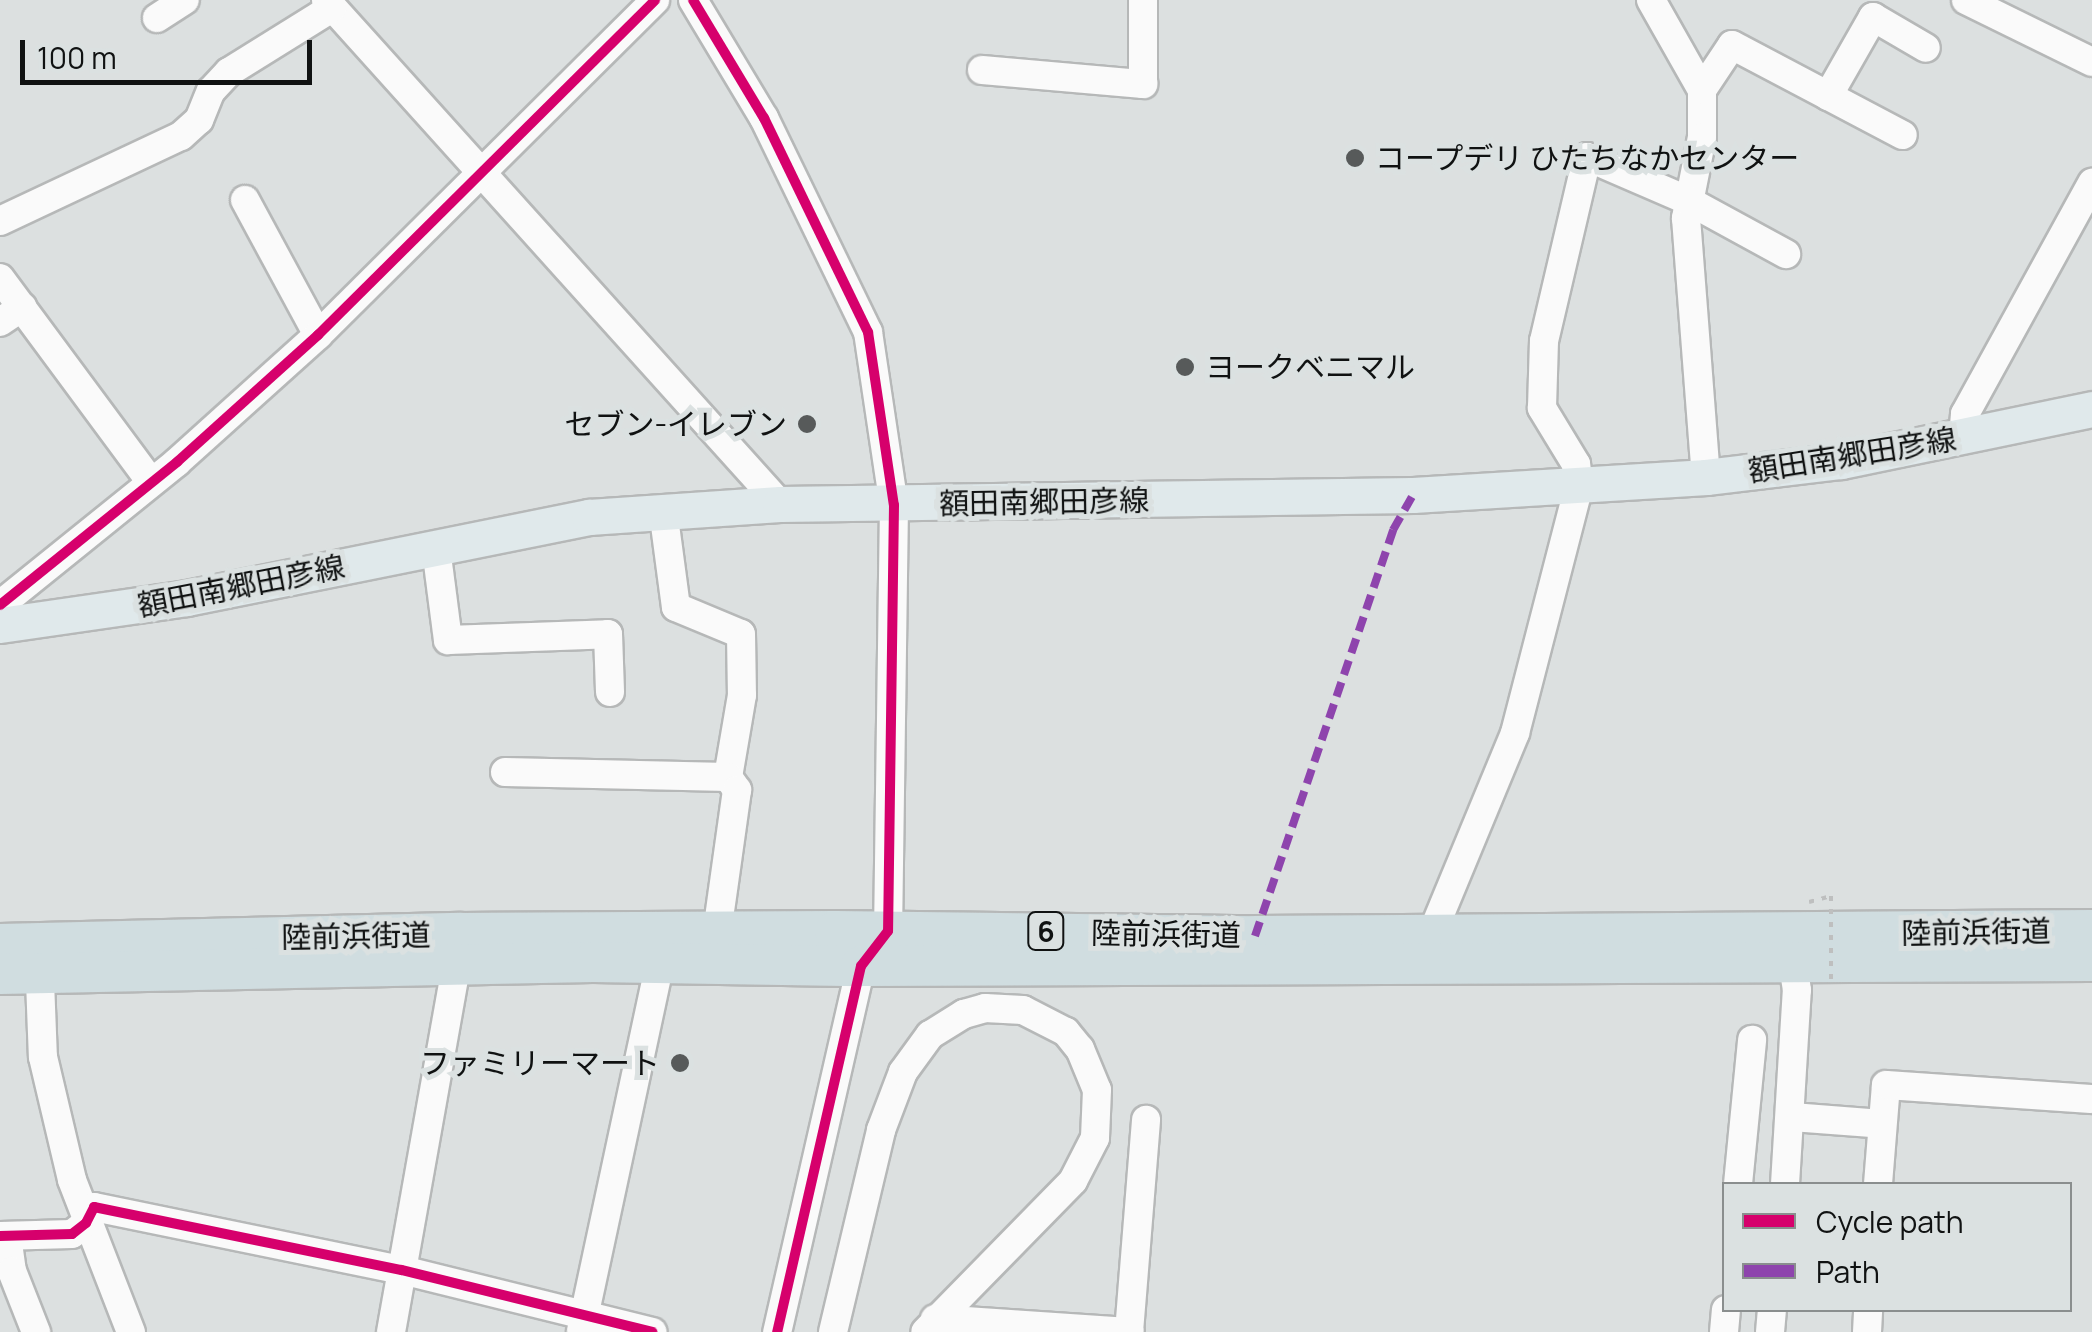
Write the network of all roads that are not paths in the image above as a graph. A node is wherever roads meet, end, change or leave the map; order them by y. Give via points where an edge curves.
1 (185, 0) edge
2 (655, 0) edge
3 (693, 0) edge
4 (1143, 0) edge
5 (1651, 0) edge
6 (1966, 0) edge
7 (329, 4) edge
8 (157, 18) dead end
9 (1926, 48) dead end
10 (2092, 62) edge
11 (982, 70) dead end
12 (1702, 90) junction
13 (1828, 96) junction
14 (1903, 135) dead end
15 (481, 172) junction
16 (2092, 182) edge
17 (245, 200) dead end
18 (1687, 200) junction
19 (0, 221) edge
20 (1786, 254) dead end
21 (0, 278) edge
22 (11, 315) edge
23 (318, 335) junction
24 (2092, 409) edge
25 (1964, 437) junction
26 (1706, 477) junction
27 (151, 482) junction
28 (1579, 485) junction
29 (780, 504) junction
30 (894, 505) junction
31 (663, 510) junction
32 (436, 548) junction
33 (0, 606) edge
34 (0, 625) edge
35 (610, 692) dead end
36 (505, 772) dead end
37 (728, 778) junction
38 (888, 930) junction
39 (2092, 930) edge
40 (717, 932) junction
41 (1431, 936) junction
42 (459, 949) junction
43 (1790, 950) junction
44 (26, 954) edge
45 (2092, 961) edge
46 (660, 963) junction
47 (861, 966) junction
48 (0, 974) edge
49 (1752, 1040) dead end
50 (2092, 1099) edge
51 (1792, 1117) junction
52 (1146, 1120) dead end
53 (1882, 1124) junction
54 (1738, 1182) edge
55 (1785, 1182) edge
56 (1878, 1182) edge
57 (86, 1224) junction
58 (4, 1236) edge
59 (402, 1270) junction
60 (582, 1324) edge
61 (930, 1326) edge
62 (36, 1332) edge
63 (130, 1332) edge
64 (391, 1332) edge
65 (652, 1332) edge
66 (777, 1332) edge
67 (833, 1332) edge
68 (1129, 1332) edge

1 - 8 street
2 - 15 street
3 - 30 street via 764,118 868,332
4 - 11 street via 1143,84
5 - 12 street
6 - 10 street
7 - 15 street
7 - 19 street via 228,72 182,136
9 - 13 street via 1873,17
12 - 13 street via 1732,44
12 - 18 street via 1702,136
13 - 14 street
15 - 23 street
15 - 29 street
16 - 25 street via 1964,414
17 - 23 street
18 - 20 street
18 - 26 street
18 - 28 street via 1587,157 1544,341 1542,408 1576,464
21 - 22 street
22 - 27 street
23 - 27 street
24 - 25 main road, 額田南郷田彦線
25 - 26 main road, 額田南郷田彦線
26 - 28 main road, 額田南郷田彦線
27 - 33 street
28 - 30 main road, 額田南郷田彦線 via 1413,495
28 - 41 street via 1516,733
29 - 30 main road, 額田南郷田彦線
29 - 31 main road, 額田南郷田彦線
30 - 38 street
31 - 32 main road, 額田南郷田彦線
31 - 37 street via 676,607 741,634 742,695
32 - 34 main road, 額田南郷田彦線 via 188,598
32 - 35 street via 448,640 608,634
36 - 37 street
37 - 40 street via 737,790
38 - 40 highway, 陸前浜街道 / 6
38 - 41 highway, 陸前浜街道 / 6
38 - 47 street
39 - 43 highway, 陸前浜街道 / 6
40 - 42 highway, 陸前浜街道 / 6
41 - 43 highway, 陸前浜街道 / 6
42 - 44 highway, 陸前浜街道 / 6
42 - 46 highway, 陸前浜街道 / 6
42 - 59 street
43 - 45 highway, 陸前浜街道 / 6
43 - 47 highway, 陸前浜街道 / 6
43 - 51 street via 1797,990
44 - 48 highway, 陸前浜街道 / 6
44 - 57 street via 43,1057
46 - 47 highway, 陸前浜街道 / 6
46 - 60 street
47 - 66 street
49 - 54 street
50 - 53 street via 1886,1085
51 - 53 street
51 - 55 street
52 - 68 street
53 - 56 street
57 - 58 street via 53,1238
57 - 59 street via 94,1207
57 - 63 street
58 - 62 street
59 - 60 street
59 - 64 street
60 - 65 street
61 - 67 street via 1073,1181 1095,1138 1097,1090 1080,1049 1066,1032 1023,1010 964,1014 930,1035 903,1072 881,1130
61 - 68 street

